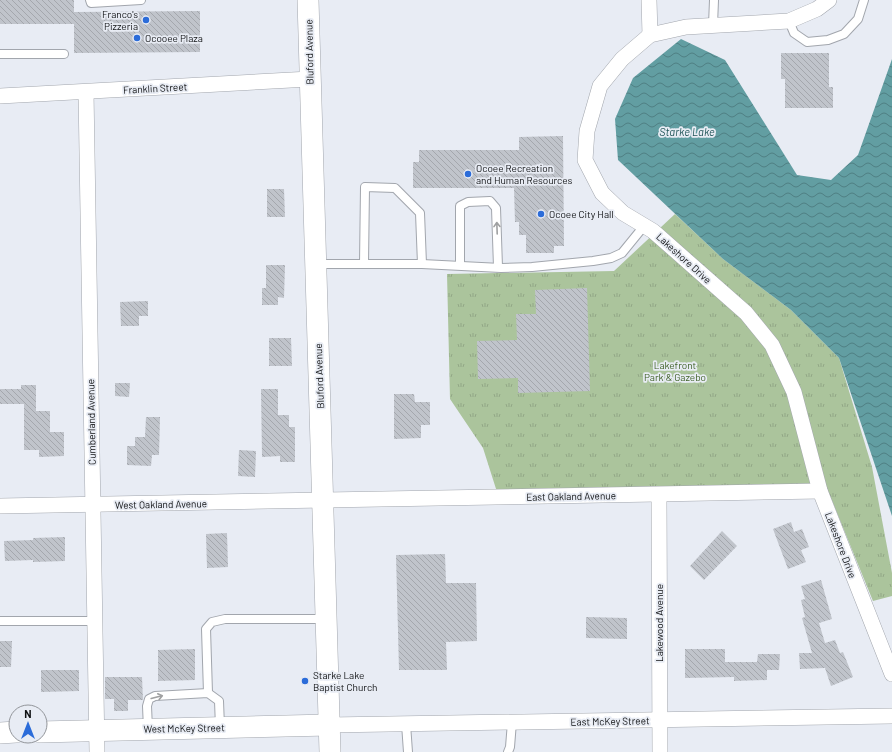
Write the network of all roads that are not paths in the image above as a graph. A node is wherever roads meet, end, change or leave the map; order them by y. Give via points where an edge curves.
1 (90, 0) edge
2 (141, 0) edge
3 (308, 0) edge
4 (649, 0) edge
5 (714, 0) edge
6 (829, 0) edge
7 (864, 0) edge
8 (788, 21) junction
9 (713, 25) junction
10 (650, 35) junction
11 (0, 54) edge
12 (64, 54) dead end
13 (310, 80) junction
14 (86, 92) junction
15 (0, 96) edge
16 (644, 226) junction
17 (316, 264) junction
18 (364, 264) junction
19 (422, 264) junction
20 (460, 265) junction
21 (498, 267) junction
22 (820, 491) junction
23 (660, 495) junction
24 (323, 501) junction
25 (92, 505) junction
26 (0, 506) edge
27 (326, 619) junction
28 (95, 620) junction
29 (0, 621) edge
30 (892, 674) edge
31 (208, 693) junction
32 (892, 716) edge
33 (660, 720) junction
34 (512, 722) junction
35 (406, 724) junction
36 (329, 725) junction
37 (220, 728) junction
38 (148, 729) junction
39 (97, 730) junction
40 (48, 732) edge
41 (97, 752) edge
42 (330, 752) edge
43 (408, 752) edge
44 (508, 752) edge
45 (660, 752) edge

1 - 2 lane via 91,3
3 - 13 street, Bluford Avenue
4 - 10 street
5 - 9 lane
6 - 8 street, Lakeshore Drive via 817,9
7 - 8 lane via 858,19 844,34 828,40 807,42 794,33
8 - 9 street, Lakeshore Drive
9 - 10 street, Lakeshore Drive via 686,27
10 - 16 street, Lakeshore Drive via 622,58 600,86 587,131 585,160 602,193 623,213
11 - 12 lane
13 - 14 street, Franklin Street
13 - 17 street, Bluford Avenue
14 - 15 street, Franklin Street
14 - 25 street, Cumberland Avenue
16 - 21 lane via 622,253 611,258 532,267
16 - 22 street, Lakeshore Drive via 653,231 746,313 772,345 794,392
17 - 18 lane
17 - 24 street, Bluford Avenue
18 - 19 lane
18 - 19 lane via 365,187 395,188 420,213
19 - 20 lane
20 - 21 lane
21 -> 20 lane via 496,208 490,201 468,202 460,206
22 - 23 street, East Oakland Avenue
22 - 30 street, Lakeshore Drive
23 - 24 street, East Oakland Avenue
23 - 33 street, Lakewood Avenue
24 - 25 street, West Oakland Avenue
24 - 27 street, Bluford Avenue
25 - 26 street, West Oakland Avenue
25 - 28 street, Cumberland Avenue
27 - 31 lane via 225,619 212,622 206,629
27 - 36 street, Bluford Avenue
28 - 29 lane
28 - 39 street, Cumberland Avenue
31 - 37 lane via 219,701
38 -> 31 lane via 148,699 155,696
32 - 33 street, East McKey Street
33 - 34 street, East McKey Street
33 - 45 street, Lakewood Avenue
34 - 35 street, East McKey Street
34 - 44 lane
35 - 36 street, East McKey Street
35 - 43 lane
36 - 37 street, West McKey Street
36 - 42 street, Bluford Avenue
37 - 38 street, West McKey Street
38 - 39 street, West McKey Street
39 - 40 street, West McKey Street
39 - 41 street, Cumberland Avenue

